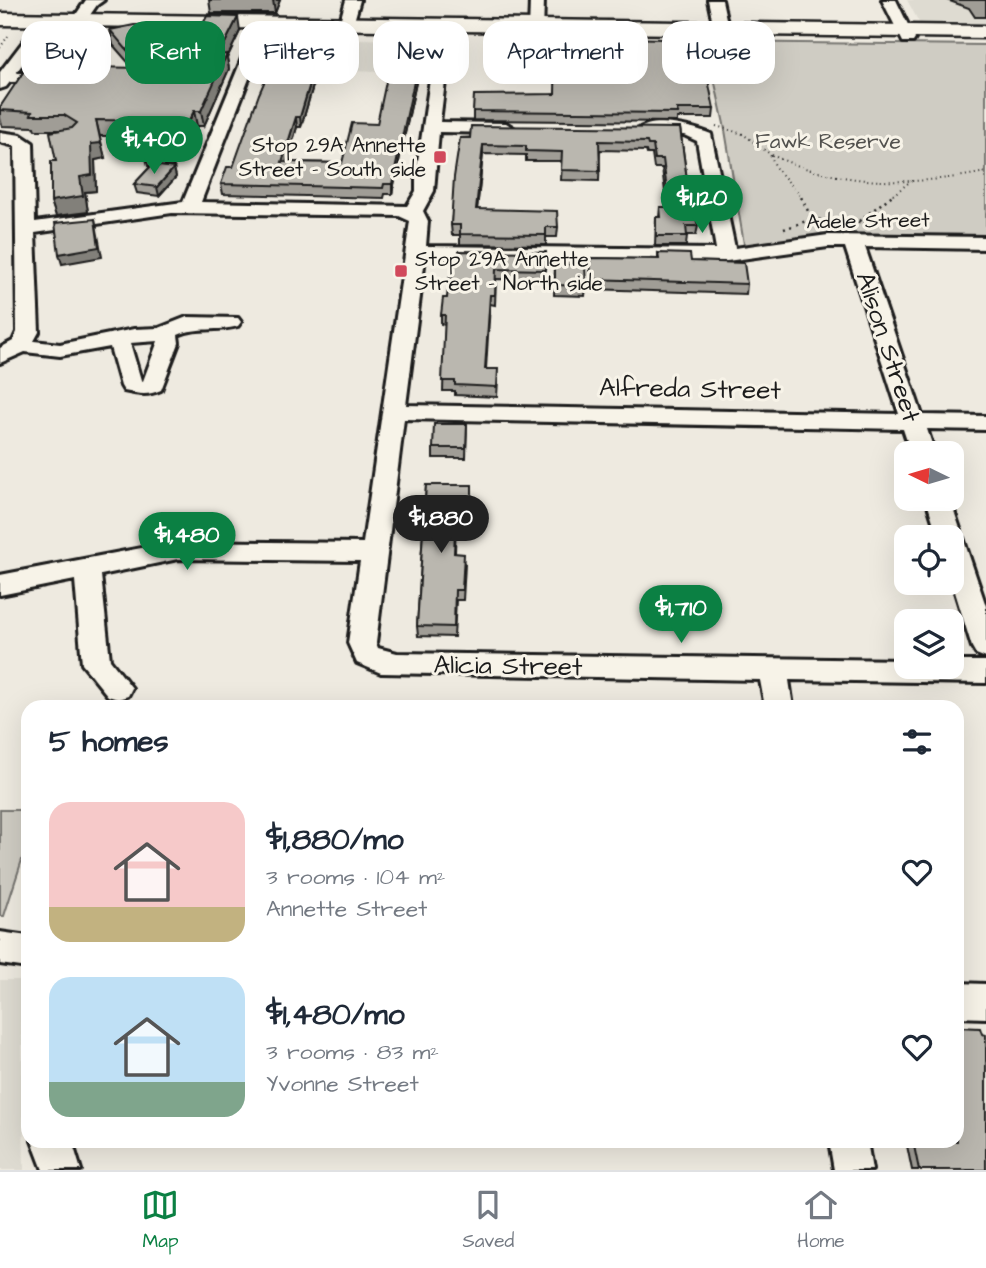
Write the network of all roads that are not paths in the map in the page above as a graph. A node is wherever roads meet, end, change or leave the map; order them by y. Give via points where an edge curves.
1 (97, 0) edge
2 (108, 0) edge
3 (352, 0) edge
4 (537, 0) edge
5 (715, 0) edge
6 (889, 0) edge
7 (87, 21) edge
8 (89, 21) edge
9 (347, 21) edge
10 (537, 21) edge
11 (720, 21) edge
12 (111, 24) edge
13 (5, 27) edge
14 (239, 27) edge
15 (986, 32) edge
16 (775, 33) edge
17 (906, 35) junction
18 (986, 40) edge
19 (21, 54) edge
20 (0, 60) edge
21 (2, 79) edge
22 (21, 79) edge
23 (239, 84) edge
24 (437, 84) edge
25 (432, 127) junction
26 (526, 128) edge
27 (632, 130) edge
28 (0, 137) edge
29 (190, 207) junction
30 (405, 211) junction
31 (24, 229) junction
32 (855, 232) junction
33 (986, 243) edge
34 (416, 252) junction
35 (727, 255) junction
36 (231, 323) dead end
37 (164, 334) junction
38 (119, 341) junction
39 (22, 345) junction
40 (0, 357) edge
41 (393, 412) junction
42 (913, 421) junction
43 (986, 423) edge
44 (919, 441) edge
45 (373, 552) junction
46 (87, 567) junction
47 (964, 580) edge
48 (0, 584) edge
49 (986, 647) edge
50 (773, 671) junction
51 (986, 672) edge
52 (118, 688) dead end
53 (778, 700) edge
54 (0, 948) edge
55 (21, 951) edge
56 (964, 1000) edge
57 (986, 1001) edge
58 (55, 1148) edge
59 (849, 1148) edge
60 (62, 1170) edge
61 (853, 1170) edge

1 - 7 street
2 - 8 street
3 - 9 street
4 - 10 street
5 - 11 street
6 - 17 street
12 - 14 main road
13 - 20 street via 17,35
15 - 17 main road
16 - 17 main road
17 - 18 main road
19 - 21 street
21 - 22 street
23 - 29 street
24 - 25 street
25 - 26 street
25 - 30 street via 425,196
27 - 35 street via 694,132 705,138
28 - 31 street via 33,141
29 - 30 street
29 - 31 street
30 - 34 street via 417,215 419,221
31 - 39 street via 28,332
32 - 33 street, Adele Street
32 - 35 street, Adele Street
32 - 42 street, Alison Street
34 - 35 street, Adele Street
34 - 41 street
36 - 37 street via 187,323
37 - 38 street via 147,333
37 - 38 street via 168,343 155,381 146,388 130,383
38 - 39 street via 61,350
39 - 40 street
41 - 42 street, Alfreda Street
41 - 45 street
42 - 43 street, Alfreda Street
42 - 44 street, Alison Street
45 - 46 street via 206,548
45 - 50 street, Alicia Street via 362,643 368,655 381,662
46 - 48 street
46 - 52 street via 96,664
47 - 49 street
50 - 51 street, Alicia Street
50 - 53 street
54 - 55 street
56 - 57 street
58 - 60 street
59 - 61 street

